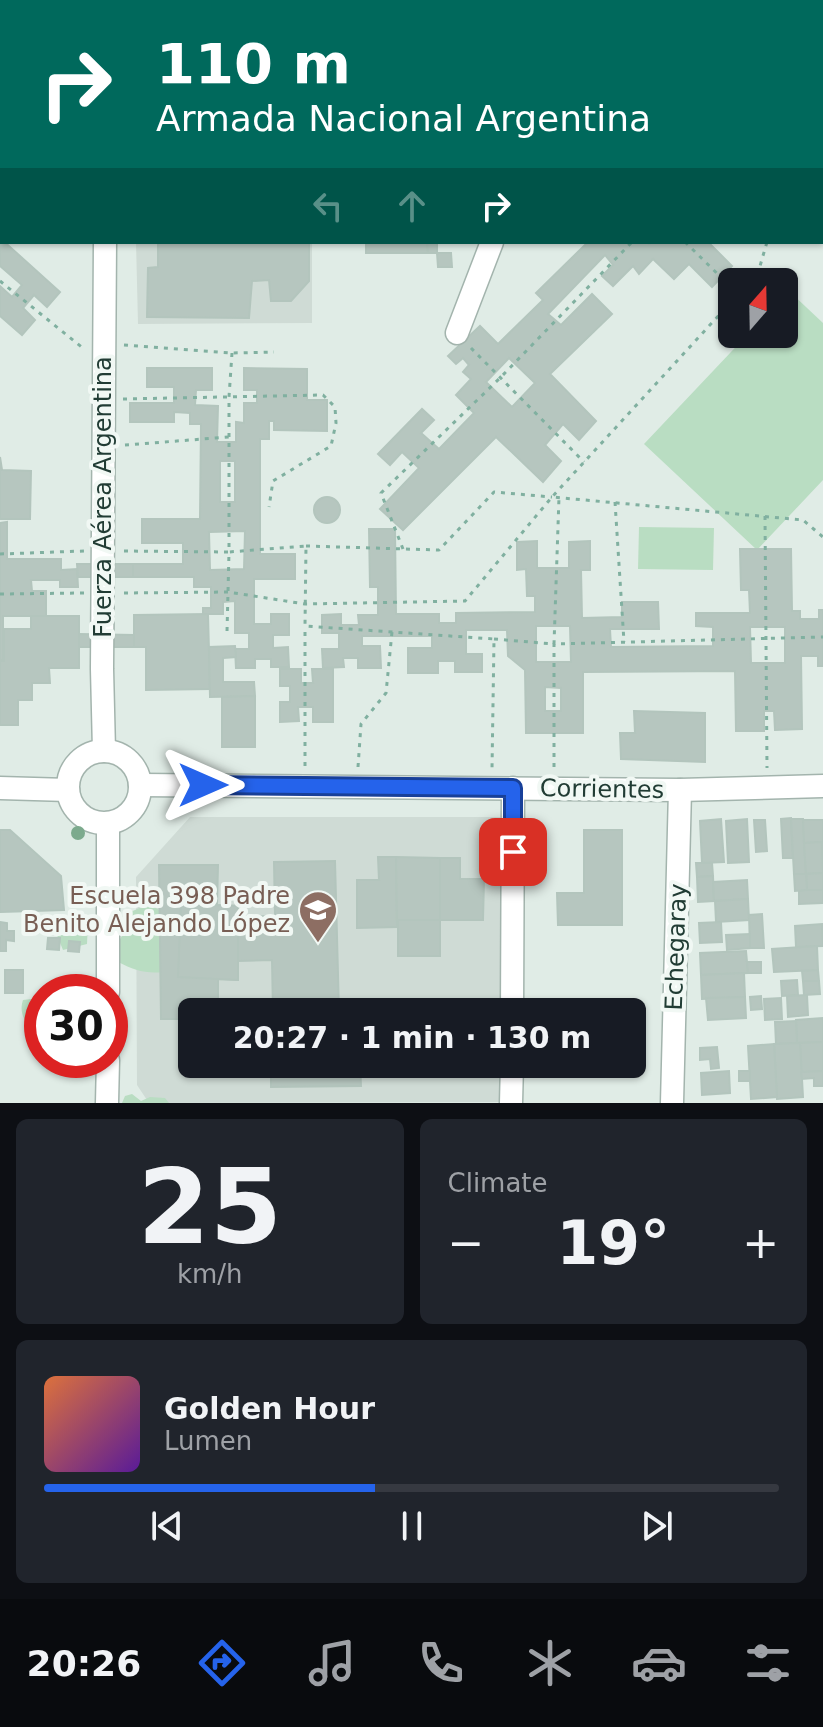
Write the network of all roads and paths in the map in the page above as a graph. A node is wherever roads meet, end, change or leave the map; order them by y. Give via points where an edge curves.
1 (105, 244) edge
2 (491, 244) edge
3 (630, 244) edge
4 (687, 244) edge
5 (766, 244) edge
6 (759, 268) edge
7 (718, 274) edge
8 (0, 281) edge
9 (718, 316) edge
10 (457, 333) joint
11 (274, 352) dead end
12 (232, 353) junction
13 (104, 354) junction
14 (500, 378) junction
15 (229, 397) junction
16 (104, 399) junction
17 (229, 437) junction
18 (103, 447) junction
19 (584, 462) junction
20 (552, 497) junction
21 (559, 497) junction
22 (615, 502) junction
23 (269, 507) dead end
24 (765, 516) junction
25 (823, 537) edge
26 (306, 546) junction
27 (403, 549) junction
28 (103, 551) junction
29 (229, 552) junction
30 (0, 554) edge
31 (228, 592) junction
32 (102, 593) junction
33 (0, 594) edge
34 (305, 604) junction
35 (305, 626) junction
36 (227, 632) dead end
37 (392, 632) junction
38 (823, 637) edge
39 (766, 638) junction
40 (494, 639) junction
41 (624, 642) junction
42 (554, 644) junction
43 (104, 751) junction
44 (140, 785) junction
45 (305, 785) junction
46 (356, 785) junction
47 (823, 786) edge
48 (0, 788) edge
49 (502, 788) junction
50 (554, 788) junction
51 (767, 788) junction
52 (68, 790) junction
53 (680, 790) junction
54 (108, 823) junction
55 (108, 974) edge
56 (511, 998) edge
57 (108, 1078) edge
58 (512, 1078) edge
59 (107, 1103) edge
60 (511, 1103) edge
61 (672, 1103) edge

1 - 13 street, Fuerza Aérea Argentina
2 - 10 street
3 - 14 path
4 - 7 path
5 - 6 path
8 - 13 path
9 - 19 path
10 - 14 path
11 - 12 path
12 - 13 path
12 - 15 path
13 - 16 street, Fuerza Aérea Argentina
14 - 19 path
14 - 27 path via 381,493
15 - 16 path
15 - 17 path
15 - 23 path via 323,395 335,407 331,446 273,481
16 - 18 street, Fuerza Aérea Argentina
17 - 18 path
17 - 29 path
18 - 28 street, Fuerza Aérea Argentina
19 - 20 path
20 - 21 path
20 - 27 path via 494,492 439,550
20 - 34 path via 465,601
21 - 22 path
21 - 42 path
22 - 24 path
22 - 41 path
24 - 25 path via 803,520
24 - 39 path
26 - 27 path
26 - 29 path
26 - 34 path
28 - 29 path
28 - 30 path
28 - 32 street, Fuerza Aérea Argentina
29 - 31 path
31 - 32 path
31 - 34 path
31 - 36 path
32 - 33 path
32 - 43 street, Fuerza Aérea Argentina
34 - 35 path
35 - 37 path
35 - 45 path
37 - 40 path
37 - 46 path via 386,693 361,724
38 - 39 path
39 - 41 path
39 - 51 path
40 - 42 path
40 - 49 path
41 - 42 path
42 - 50 path
43 - 44 street via 121,755 134,768
43 - 52 street via 77,763
44 - 45 street, Corrientes
44 - 54 street via 132,810
45 - 46 street, Corrientes
46 - 49 street, Corrientes
47 - 51 street, Corrientes
48 - 52 street
49 - 50 street, Corrientes
49 - 56 street
50 - 53 street, Corrientes
51 - 53 street, Corrientes
52 - 54 street via 81,815
53 - 61 street, Echegaray
54 - 55 street
57 - 59 street
58 - 60 street

